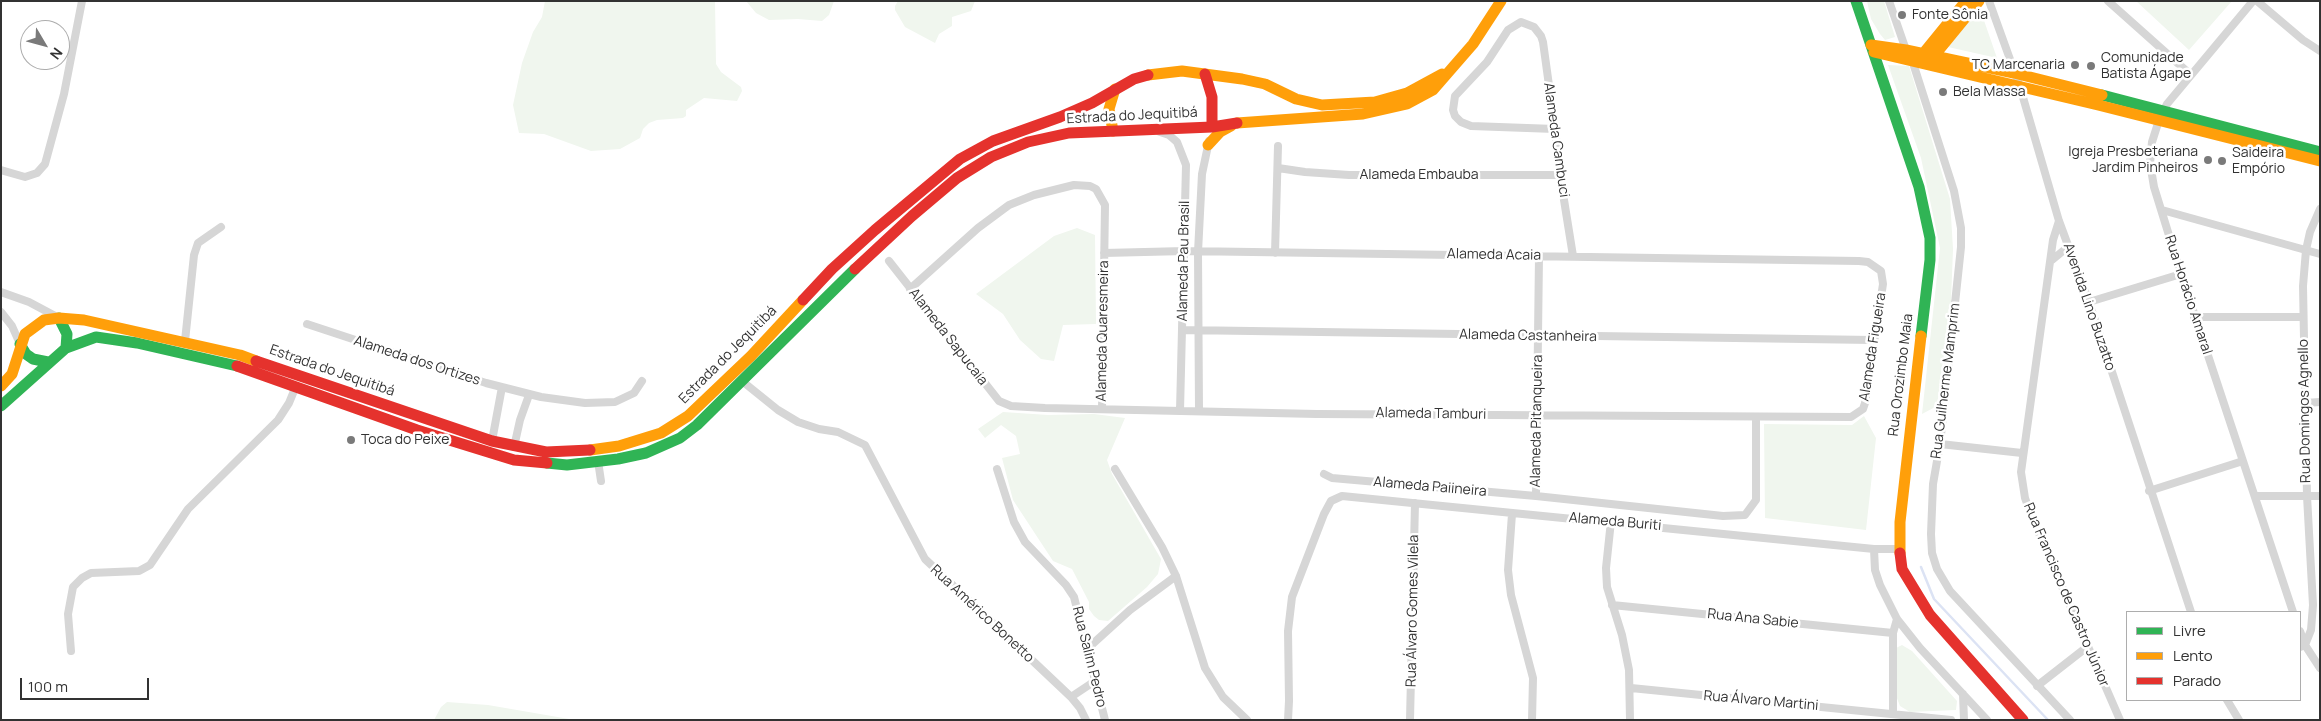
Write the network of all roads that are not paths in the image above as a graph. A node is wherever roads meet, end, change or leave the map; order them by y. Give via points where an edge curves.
1 (82, 1) edge
2 (1501, 1) edge
3 (1856, 1) edge
4 (1889, 1) edge
5 (1966, 1) edge
6 (1979, 1) edge
7 (1989, 1) edge
8 (2108, 1) edge
9 (2253, 1) edge
10 (2257, 1) edge
11 (1872, 48) junction
12 (1906, 50) junction
13 (2320, 51) edge
14 (1922, 60) junction
15 (1450, 70) junction
16 (1205, 74) junction
17 (2014, 74) junction
18 (2191, 75) junction
19 (2020, 87) junction
20 (1114, 89) junction
21 (2162, 116) junction
22 (1241, 122) junction
23 (1212, 126) junction
24 (1152, 129) junction
25 (1555, 129) junction
26 (1113, 131) junction
27 (1208, 145) junction
28 (1278, 146) dead end
29 (2320, 152) edge
30 (2320, 161) edge
31 (1186, 165) junction
32 (1203, 167) junction
33 (1278, 168) junction
34 (1, 170) edge
35 (1560, 175) junction
36 (2320, 209) edge
37 (2162, 210) junction
38 (2060, 221) junction
39 (220, 227) dead end
40 (2069, 246) junction
41 (2306, 250) junction
42 (1185, 251) junction
43 (1198, 252) junction
44 (1104, 253) junction
45 (1275, 253) junction
46 (2320, 254) edge
47 (1538, 256) junction
48 (1573, 256) junction
49 (2052, 260) junction
50 (889, 262) dead end
51 (1880, 271) joint
52 (2181, 274) junction
53 (910, 289) junction
54 (1, 292) edge
55 (2089, 302) junction
56 (1, 312) edge
57 (2194, 317) junction
58 (2303, 317) junction
59 (59, 318) junction
60 (307, 324) dead end
61 (1182, 330) junction
62 (1198, 331) junction
63 (1538, 336) junction
64 (1874, 340) junction
65 (185, 341) junction
66 (20, 344) junction
67 (66, 348) junction
68 (48, 362) junction
69 (642, 381) dead end
70 (742, 381) junction
71 (1, 386) edge
72 (296, 386) junction
73 (502, 387) junction
74 (529, 394) junction
75 (2320, 402) edge
76 (2305, 403) junction
77 (1, 406) edge
78 (1011, 406) joint
79 (1102, 409) junction
80 (1180, 411) junction
81 (1198, 411) junction
82 (1538, 415) junction
83 (1851, 417) joint
84 (1756, 418) junction
85 (492, 441) junction
86 (1940, 444) junction
87 (514, 447) junction
88 (2022, 453) junction
89 (598, 461) junction
90 (2244, 461) junction
91 (997, 468) dead end
92 (1115, 469) dead end
93 (1324, 474) dead end
94 (601, 481) dead end
95 (2149, 491) junction
96 (1536, 496) junction
97 (2255, 496) junction
98 (2307, 496) junction
99 (2320, 496) edge
100 (1416, 503) junction
101 (1512, 514) junction
102 (1611, 521) junction
103 (1874, 548) junction
104 (1899, 549) junction
105 (1176, 576) junction
106 (2316, 585) edge
107 (1612, 605) junction
108 (2191, 611) edge
109 (2293, 611) edge
110 (1897, 619) junction
111 (1893, 633) junction
112 (2302, 646) edge
113 (2087, 647) junction
114 (1087, 648) junction
115 (71, 652) dead end
116 (2320, 668) edge
117 (1095, 681) junction
118 (2037, 686) junction
119 (1631, 688) junction
120 (1963, 694) junction
121 (1070, 697) junction
122 (2228, 701) edge
123 (1893, 714) junction
124 (1086, 720) edge
125 (1105, 720) edge
126 (1246, 720) edge
127 (1288, 720) edge
128 (1410, 720) edge
129 (1532, 720) edge
130 (1630, 720) edge
131 (1951, 720) edge
132 (1964, 720) edge
133 (1987, 720) edge
134 (2023, 720) edge
135 (2070, 720) edge
136 (2120, 720) edge
137 (2239, 720) edge

1 - 34 street via 64,94 44,164 37,174 25,177
2 - 15 main road, Estrada do Jequitibá via 1474,44
3 - 11 main road, Rua Orozimbo Maia
4 - 12 street
5 - 14 main road
6 - 14 main road
7 - 17 street, Avenida Lino Buzatto
8 - 18 street
9 - 18 street, Rua Horácio Amaral
10 - 13 street via 2302,40
11 - 12 main road
11 - 14 main road
11 - 104 main road, Rua Orozimbo Maia via 1919,188 1930,238 1903,482
12 - 14 main road
14 - 17 main road
14 - 19 main road
14 - 86 street, Rua Guilherme Mamprim via 1954,191 1961,247
15 - 16 main road, Estrada do Jequitibá via 1407,93 1375,102 1342,104 1309,102 1265,84
15 - 22 main road, Estrada do Jequitibá via 1433,90 1407,104 1363,114
16 - 20 main road, Estrada do Jequitibá via 1182,71 1157,73
16 - 23 main road via 1212,97
17 - 19 street, Avenida Lino Buzatto
17 - 21 main road
18 - 21 street, Rua Horácio Amaral
19 - 21 main road
19 - 38 street, Avenida Lino Buzatto
20 - 26 main road via 1109,109
20 - 87 main road, Estrada do Jequitibá via 1092,103 992,141 960,159 832,269 716,391 675,425 661,433 619,446 546,452
21 - 29 main road via 2261,135
21 - 30 main road
21 - 37 street, Rua Horácio Amaral via 2152,142 2150,163
22 - 23 main road, Estrada do Jequitibá
22 - 27 main road via 1220,132
23 - 24 main road, Estrada do Jequitibá
23 - 27 street, Alameda Pau Brasil
24 - 26 main road, Estrada do Jequitibá
24 - 31 street, Alameda Pau Brasil via 1169,135 1177,142
25 - 25 street, Alameda Cambuci via 1542,36 1534,27 1521,22 1508,30 1487,62 1456,96 1453,110 1461,122 1471,126
25 - 35 street, Alameda Cambuci
26 - 70 main road, Estrada do Jequitibá via 1069,133 1028,142 991,157 957,178 912,216
27 - 32 street, Alameda Pau Brasil
28 - 33 street
31 - 32 street
31 - 42 street, Alameda Pau Brasil
32 - 43 street, Alameda Pau Brasil
33 - 35 street, Alameda Embauba via 1349,174
33 - 45 street
35 - 48 street, Alameda Cambuci
36 - 41 street, Rua Domingos Agnello
37 - 41 street
37 - 52 street, Rua Horácio Amaral
38 - 40 street, Avenida Lino Buzatto
38 - 49 street, Rua Francisco de Castro Júnior via 2053,240
39 - 65 street via 206,235 196,249
40 - 49 street
40 - 55 street, Avenida Lino Buzatto
41 - 46 street
41 - 58 street, Rua Domingos Agnello
42 - 43 street, Alameda Acaia
42 - 44 street, Alameda Acaia
42 - 61 street, Alameda Pau Brasil
43 - 45 street, Alameda Acaia
43 - 62 street, Alameda Pau Brasil
44 - 53 street via 1103,198 1090,186 1074,185 1009,205 978,228
44 - 79 street, Alameda Quaresmeira
45 - 47 street, Alameda Acaia
47 - 48 street, Alameda Acaia
47 - 63 street, Alameda Pitanqueira
48 - 51 street, Alameda Acaia via 1859,261 1868,262
49 - 88 street, Rua Francisco de Castro Júnior
50 - 53 street, Alameda Sapucaia
51 - 64 street, Alameda Figueira via 1883,284
52 - 55 street
52 - 57 street, Rua Horácio Amaral
53 - 78 street, Alameda Sapucaia via 991,392 999,401
54 - 59 street
55 - 95 street, Avenida Lino Buzatto
56 - 66 street
57 - 58 street
57 - 90 street, Rua Horácio Amaral
58 - 76 street, Rua Domingos Agnello
59 - 65 main road, Estrada do Jequitibá via 84,320
59 - 66 main road, Estrada do Jequitibá via 35,324
59 - 67 main road via 67,334
60 - 73 street, Alameda dos Ortizes
61 - 62 street, Alameda Castanheira
61 - 80 street, Alameda Pau Brasil
62 - 63 street, Alameda Castanheira
62 - 81 street, Alameda Pau Brasil
63 - 64 street, Alameda Castanheira
63 - 82 street, Alameda Pitanqueira
64 - 83 street, Alameda Figueira via 1863,409
65 - 85 main road, Estrada do Jequitibá via 240,354
66 - 68 main road via 33,359
66 - 71 main road, Estrada do Jequitibá via 12,374
67 - 68 main road, Estrada do Jequitibá
67 - 72 main road, Estrada do Jequitibá via 96,337 137,343 226,362
68 - 77 main road, Estrada do Jequitibá
69 - 74 street, Alameda dos Ortizes via 634,393 615,402 585,403
70 - 89 main road, Estrada do Jequitibá via 680,438 646,453
70 - 121 street, Rua Américo Bonetto via 798,422 838,432 865,445 925,559
72 - 89 main road, Estrada do Jequitibá via 417,430 514,460 547,464
72 - 115 street via 278,420 188,509 150,565 139,572 91,573 74,587 68,614
73 - 74 street, Alameda dos Ortizes
73 - 85 street
74 - 87 street
75 - 76 street
76 - 98 street, Rua Domingos Agnello
78 - 79 street, Alameda Tamburi
79 - 80 street, Alameda Tamburi
80 - 81 street, Alameda Tamburi
81 - 82 street, Alameda Tamburi
82 - 84 street, Alameda Tamburi
82 - 96 street, Alameda Pitanqueira
83 - 84 street, Alameda Tamburi
84 - 96 street, Alameda Paiineira via 1756,500 1745,515 1723,516
85 - 87 main road, Estrada do Jequitibá
86 - 88 street
86 - 118 street, Rua Guilherme Mamprim via 1931,519 1932,553 1938,569 1950,591
88 - 113 street, Rua Francisco de Castro Júnior via 2025,498
89 - 94 street
90 - 95 street
90 - 97 street, Rua Horácio Amaral
91 - 114 street, Rua Salim Pedro via 1014,522 1025,542 1074,597
92 - 105 street
93 - 96 street, Alameda Paiineira via 1332,478
95 - 108 street, Avenida Lino Buzatto
97 - 98 street
97 - 109 street, Rua Horácio Amaral
98 - 99 street
98 - 106 street, Rua Domingos Agnello
100 - 101 street, Alameda Buriti
100 - 127 street, Alameda Buriti via 1342,496 1332,501 1324,514 1292,598 1288,631
100 - 128 street, Rua Álvaro Gomes Vilela
101 - 102 street, Alameda Buriti
101 - 129 street via 1508,570 1510,595 1533,678
102 - 103 street, Alameda Buriti
102 - 107 street via 1606,568
103 - 104 street, Alameda Buriti
103 - 110 street via 1875,570
104 - 134 main road, Rua Orozimbo Maia via 1906,578 1930,615
105 - 114 street
105 - 126 street via 1205,668 1224,697
106 - 112 street, Rua Domingos Agnello via 2312,623
107 - 111 street, Rua Ana Sabie
107 - 119 street via 1626,652
110 - 111 street
110 - 120 street
111 - 123 street
112 - 116 street
113 - 118 street
113 - 136 street, Rua Francisco de Castro Júnior
114 - 117 street, Rua Salim Pedro
117 - 121 street
117 - 125 street, Rua Salim Pedro
118 - 135 street, Rua Guilherme Mamprim
119 - 123 street, Rua Álvaro Martini
119 - 130 street
120 - 132 street
120 - 133 street
121 - 124 street, Rua Américo Bonetto
122 - 137 street
123 - 131 street, Rua Álvaro Martini

